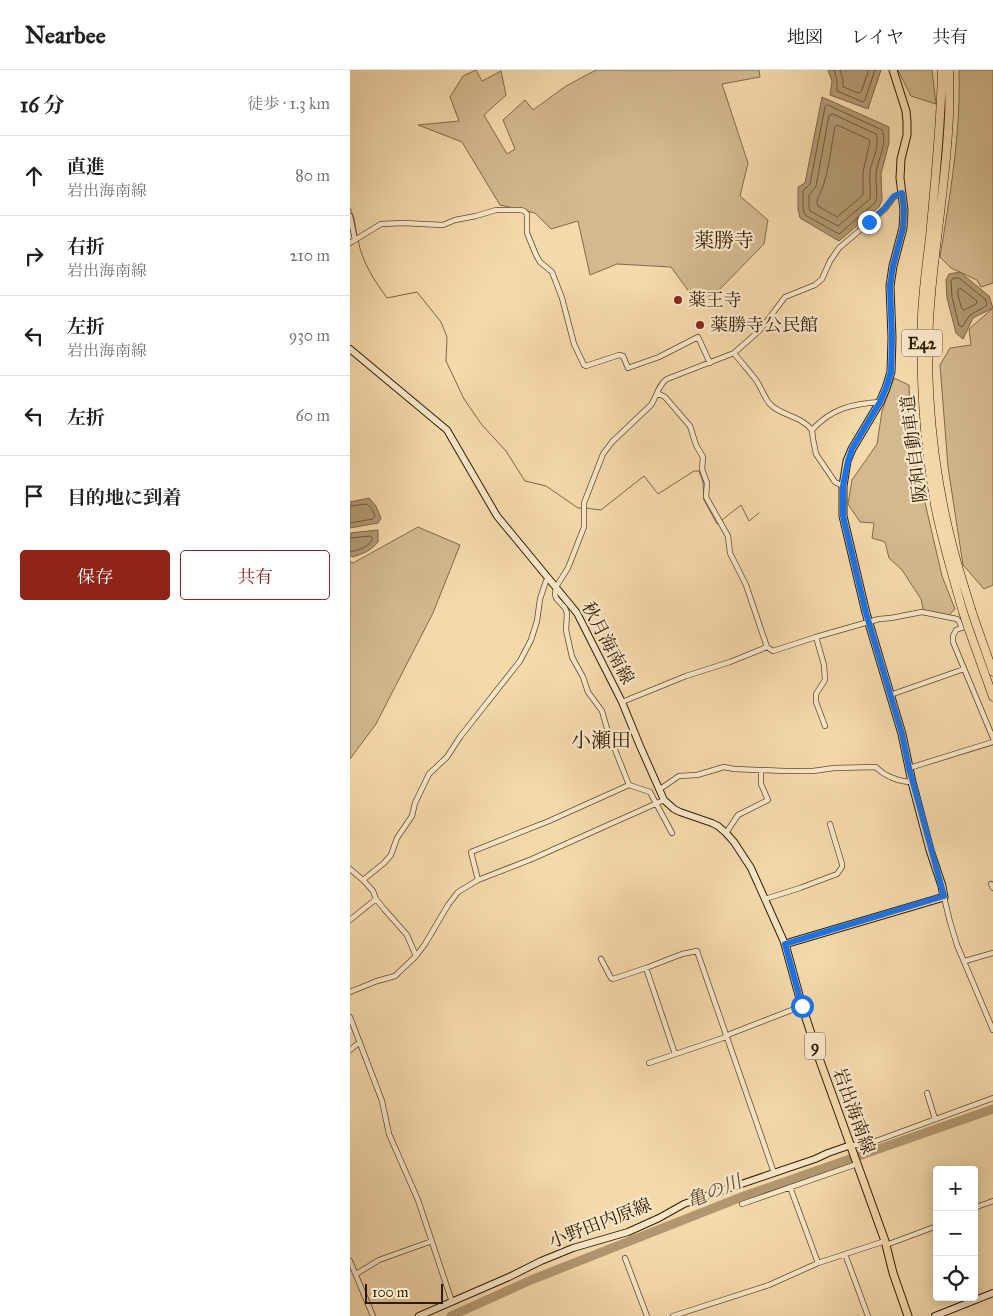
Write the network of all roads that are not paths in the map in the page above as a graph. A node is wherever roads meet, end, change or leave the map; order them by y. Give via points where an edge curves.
1 (892, 70) edge
2 (942, 70) edge
3 (948, 70) edge
4 (902, 193) junction
5 (350, 216) edge
6 (355, 240) junction
7 (350, 243) edge
8 (350, 349) edge
9 (734, 353) junction
10 (710, 363) junction
11 (657, 393) junction
12 (880, 402) junction
13 (812, 430) junction
14 (843, 486) junction
15 (549, 578) junction
16 (556, 587) junction
17 (967, 611) junction
18 (868, 621) junction
19 (972, 625) junction
20 (816, 637) junction
21 (767, 647) junction
22 (964, 669) junction
23 (993, 672) edge
24 (890, 694) junction
25 (993, 697) edge
26 (622, 702) junction
27 (826, 726) dead end
28 (993, 738) edge
29 (993, 742) edge
30 (909, 768) junction
31 (762, 770) junction
32 (912, 782) junction
33 (630, 785) junction
34 (660, 789) junction
35 (664, 800) junction
36 (656, 803) junction
37 (830, 824) dead end
38 (672, 833) dead end
39 (726, 833) junction
40 (350, 869) edge
41 (363, 880) junction
42 (478, 880) junction
43 (944, 896) junction
44 (376, 899) junction
45 (765, 899) junction
46 (350, 920) edge
47 (785, 944) junction
48 (993, 953) edge
49 (416, 956) junction
50 (601, 958) dead end
51 (965, 961) junction
52 (646, 968) junction
53 (350, 992) edge
54 (802, 1006) junction
55 (350, 1017) edge
56 (993, 1030) edge
57 (726, 1037) junction
58 (360, 1042) junction
59 (350, 1050) edge
60 (675, 1054) junction
61 (649, 1064) dead end
62 (927, 1093) dead end
63 (993, 1098) edge
64 (935, 1119) junction
65 (852, 1148) junction
66 (857, 1163) junction
67 (774, 1173) junction
68 (790, 1187) junction
69 (993, 1201) edge
70 (742, 1204) dead end
71 (978, 1207) edge
72 (933, 1227) edge
73 (432, 1241) junction
74 (886, 1243) junction
75 (845, 1254) junction
76 (625, 1258) dead end
77 (350, 1261) edge
78 (818, 1263) junction
79 (356, 1274) junction
80 (993, 1293) edge
81 (452, 1302) junction
82 (373, 1316) edge
83 (419, 1316) edge
84 (647, 1316) edge
85 (673, 1316) edge
86 (868, 1316) edge
87 (908, 1316) edge
88 (935, 1316) edge

1 - 4 main road via 907,122 901,160
2 - 17 highway, 阪和自動車道 / E42 via 939,142 922,314 922,396 936,507
3 - 17 highway, 阪和自動車道 / E42 via 950,114 928,348 930,405 943,500
4 - 9 street via 894,196 884,209 839,248 822,279 785,297 760,330
4 - 12 main road via 903,228 890,286 891,372
5 - 6 street
6 - 7 street
6 - 10 street via 386,223 443,225 496,210 524,211 527,214 527,232 540,262 552,272 574,344 584,365 619,355 623,356 628,368 659,357 698,336
8 - 15 main road, 秋月海南線 via 447,430 497,516
9 - 10 street
9 - 13 street via 757,381 770,404 800,419
10 - 11 street via 666,379
11 - 16 street via 651,405 603,454 584,503 584,527 568,568
11 - 21 street via 665,396 690,426 703,457 706,497 728,536 730,553 746,585
12 - 13 street via 850,406 828,415
12 - 14 main road via 852,449
13 - 14 street via 816,454 835,482
14 - 18 main road via 843,516
15 - 16 main road, 秋月海南線
15 - 41 street via 540,599 537,621 520,661 447,757 429,774 391,855
16 - 26 main road, 秋月海南線 via 577,613
16 - 33 street via 556,598 567,613 566,630 572,657 588,692 602,711
17 - 19 highway, 阪和自動車道 / E42, bridge
18 - 19 street via 922,612
18 - 20 street
18 - 24 main road
19 - 22 street via 956,630 952,636
19 - 23 highway, 阪和自動車道 / E42
19 - 25 highway, 阪和自動車道 / E42
20 - 21 street via 773,651
20 - 27 street via 825,680 816,694 816,702
21 - 26 street
22 - 24 street
22 - 28 street
24 - 30 main road
26 - 34 main road, 秋月海南線
29 - 30 street
30 - 32 main road
31 - 32 street via 876,767 888,776
31 - 34 street via 724,767 697,775 679,776
31 - 39 street via 761,784 768,800 738,815
32 - 43 main road
33 - 36 street via 650,792
33 - 42 street via 471,852
34 - 35 main road, 秋月海南線
35 - 36 street
35 - 39 main road via 674,809 712,823
36 - 38 street
36 - 42 street
37 - 45 street via 842,864 837,874
39 - 45 main road via 751,868
40 - 41 street
41 - 44 street
42 - 49 street via 458,892
43 - 47 main road
43 - 51 street via 957,945
44 - 46 street
44 - 49 street via 407,935
45 - 47 main road
47 - 54 main road, 岩出海南線 / 9
48 - 51 street
49 - 53 street via 395,976
50 - 52 street via 613,979
51 - 56 street
52 - 57 street via 682,954 697,952
52 - 60 street
54 - 57 street
54 - 65 main road, 岩出海南線 / 9
55 - 58 street
57 - 60 street
57 - 67 street
58 - 59 street
58 - 73 street via 382,1101 391,1140
60 - 61 street
62 - 64 street
63 - 64 street
64 - 65 street
65 - 66 main road, 岩出海南線 / 9
65 - 67 main road, 小野田内原線
66 - 68 street
66 - 74 main road, 岩出海南線 / 9
67 - 81 main road, 小野田内原線 via 684,1204 628,1232 573,1248
68 - 70 street
68 - 78 street
69 - 71 street
72 - 74 street
73 - 79 street via 379,1260
73 - 81 street
74 - 75 street
74 - 87 main road, 岩出海南線 / 9
75 - 78 street
75 - 86 street
76 - 84 street
77 - 79 street
78 - 85 street via 769,1285
79 - 82 street
80 - 88 main road
81 - 83 main road, 小野田内原線

